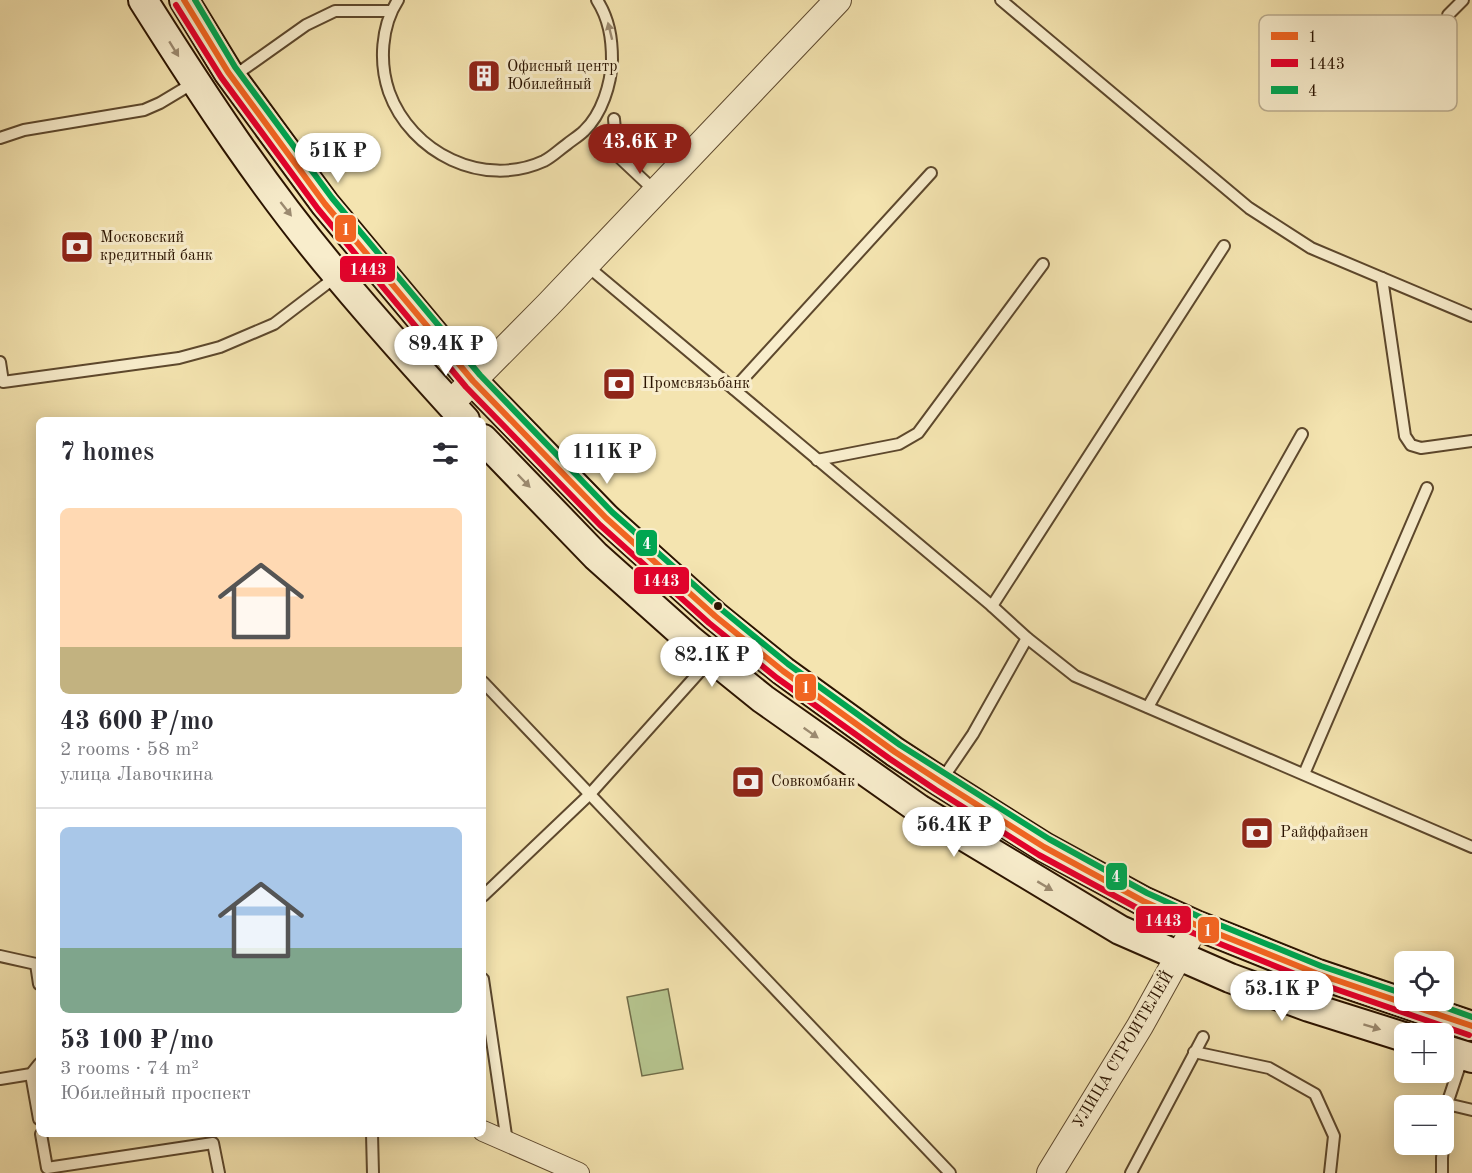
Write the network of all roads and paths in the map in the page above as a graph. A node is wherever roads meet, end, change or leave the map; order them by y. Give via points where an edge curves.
1 (143, 0) edge
2 (184, 0) edge
3 (398, 0) edge
4 (597, 0) edge
5 (838, 0) edge
6 (1001, 0) edge
7 (1463, 0) edge
8 (391, 11) junction
9 (1448, 15) dead end
10 (232, 77) junction
11 (195, 82) junction
12 (614, 119) dead end
13 (0, 138) edge
14 (931, 173) dead end
15 (655, 191) junction
16 (1224, 246) dead end
17 (1043, 264) dead end
18 (586, 265) junction
19 (337, 275) junction
20 (1382, 278) junction
21 (1472, 316) edge
22 (0, 362) edge
23 (473, 381) junction
24 (1, 383) edge
25 (734, 390) junction
26 (458, 412) edge
27 (1302, 434) dead end
28 (1472, 441) edge
29 (486, 442) edge
30 (817, 460) junction
31 (1427, 488) dead end
32 (992, 606) junction
33 (1027, 639) junction
34 (712, 658) junction
35 (486, 685) edge
36 (1148, 707) junction
37 (1304, 774) junction
38 (941, 782) junction
39 (590, 794) junction
40 (1472, 846) edge
41 (486, 893) edge
42 (1196, 925) junction
43 (1179, 955) junction
44 (0, 956) edge
45 (36, 964) edge
46 (486, 1000) edge
47 (1472, 1026) edge
48 (1394, 1034) edge
49 (1203, 1037) dead end
50 (1194, 1052) junction
51 (1459, 1054) edge
52 (36, 1068) edge
53 (31, 1074) junction
54 (0, 1079) edge
55 (1449, 1095) edge
56 (36, 1102) edge
57 (1454, 1106) edge
58 (1472, 1110) edge
59 (486, 1132) edge
60 (42, 1137) edge
61 (372, 1137) edge
62 (213, 1139) edge
63 (507, 1143) junction
64 (1442, 1155) edge
65 (1056, 1171) edge
66 (219, 1173) edge
67 (373, 1173) edge
68 (579, 1173) edge
69 (950, 1173) edge
70 (1131, 1173) edge
71 (1330, 1173) edge
72 (1442, 1173) edge

1 -> 11 main road
2 - 10 main road
3 - 8 lane
8 -> 4 lane via 383,39 384,78 394,107 411,132 437,153 464,166 501,170 545,160 585,130 602,104 611,77 612,40
5 - 15 street
6 - 20 lane via 1249,208 1311,248
7 - 9 lane
8 - 10 lane via 335,11 317,18
10 - 23 main road via 325,204
11 - 13 lane via 144,110 24,130
11 -> 19 main road
12 - 15 lane via 616,151
14 - 25 lane
15 - 18 street
16 - 32 lane
17 - 30 lane via 918,433 899,444
18 - 23 street
18 - 25 lane
19 - 24 lane via 274,324 220,347 179,358
19 - 26 main road
20 - 21 lane
20 - 28 lane via 1405,436 1411,445 1421,448
22 - 24 lane
23 - 26 street
23 - 38 main road via 606,518 715,616 783,671
25 - 30 lane
27 - 36 lane
29 -> 34 main road via 596,556
30 - 32 lane
31 - 37 lane
32 - 33 lane
33 - 36 lane via 1075,676
33 - 38 lane
34 - 39 lane
34 -> 43 main road via 763,699 919,809 1120,930
35 - 39 lane
36 - 37 lane
37 - 40 lane
38 - 42 main road via 1044,847
39 - 41 lane
39 - 69 lane
42 - 43 street, УЛИЦА СТРОИТЕЛЕЙ
42 - 47 main road via 1318,974
43 -> 48 main road via 1309,1007
43 - 65 street, УЛИЦА СТРОИТЕЛЕЙ
44 - 45 lane
46 - 63 lane
49 - 50 lane
50 - 70 lane
50 - 71 lane via 1269,1068 1315,1094 1334,1136
51 - 55 lane
52 - 53 lane
53 - 54 lane
53 - 56 lane
57 - 58 lane
59 - 63 street
60 - 62 lane via 47,1168
61 - 67 lane
62 - 66 lane
63 - 68 street
64 - 72 lane

